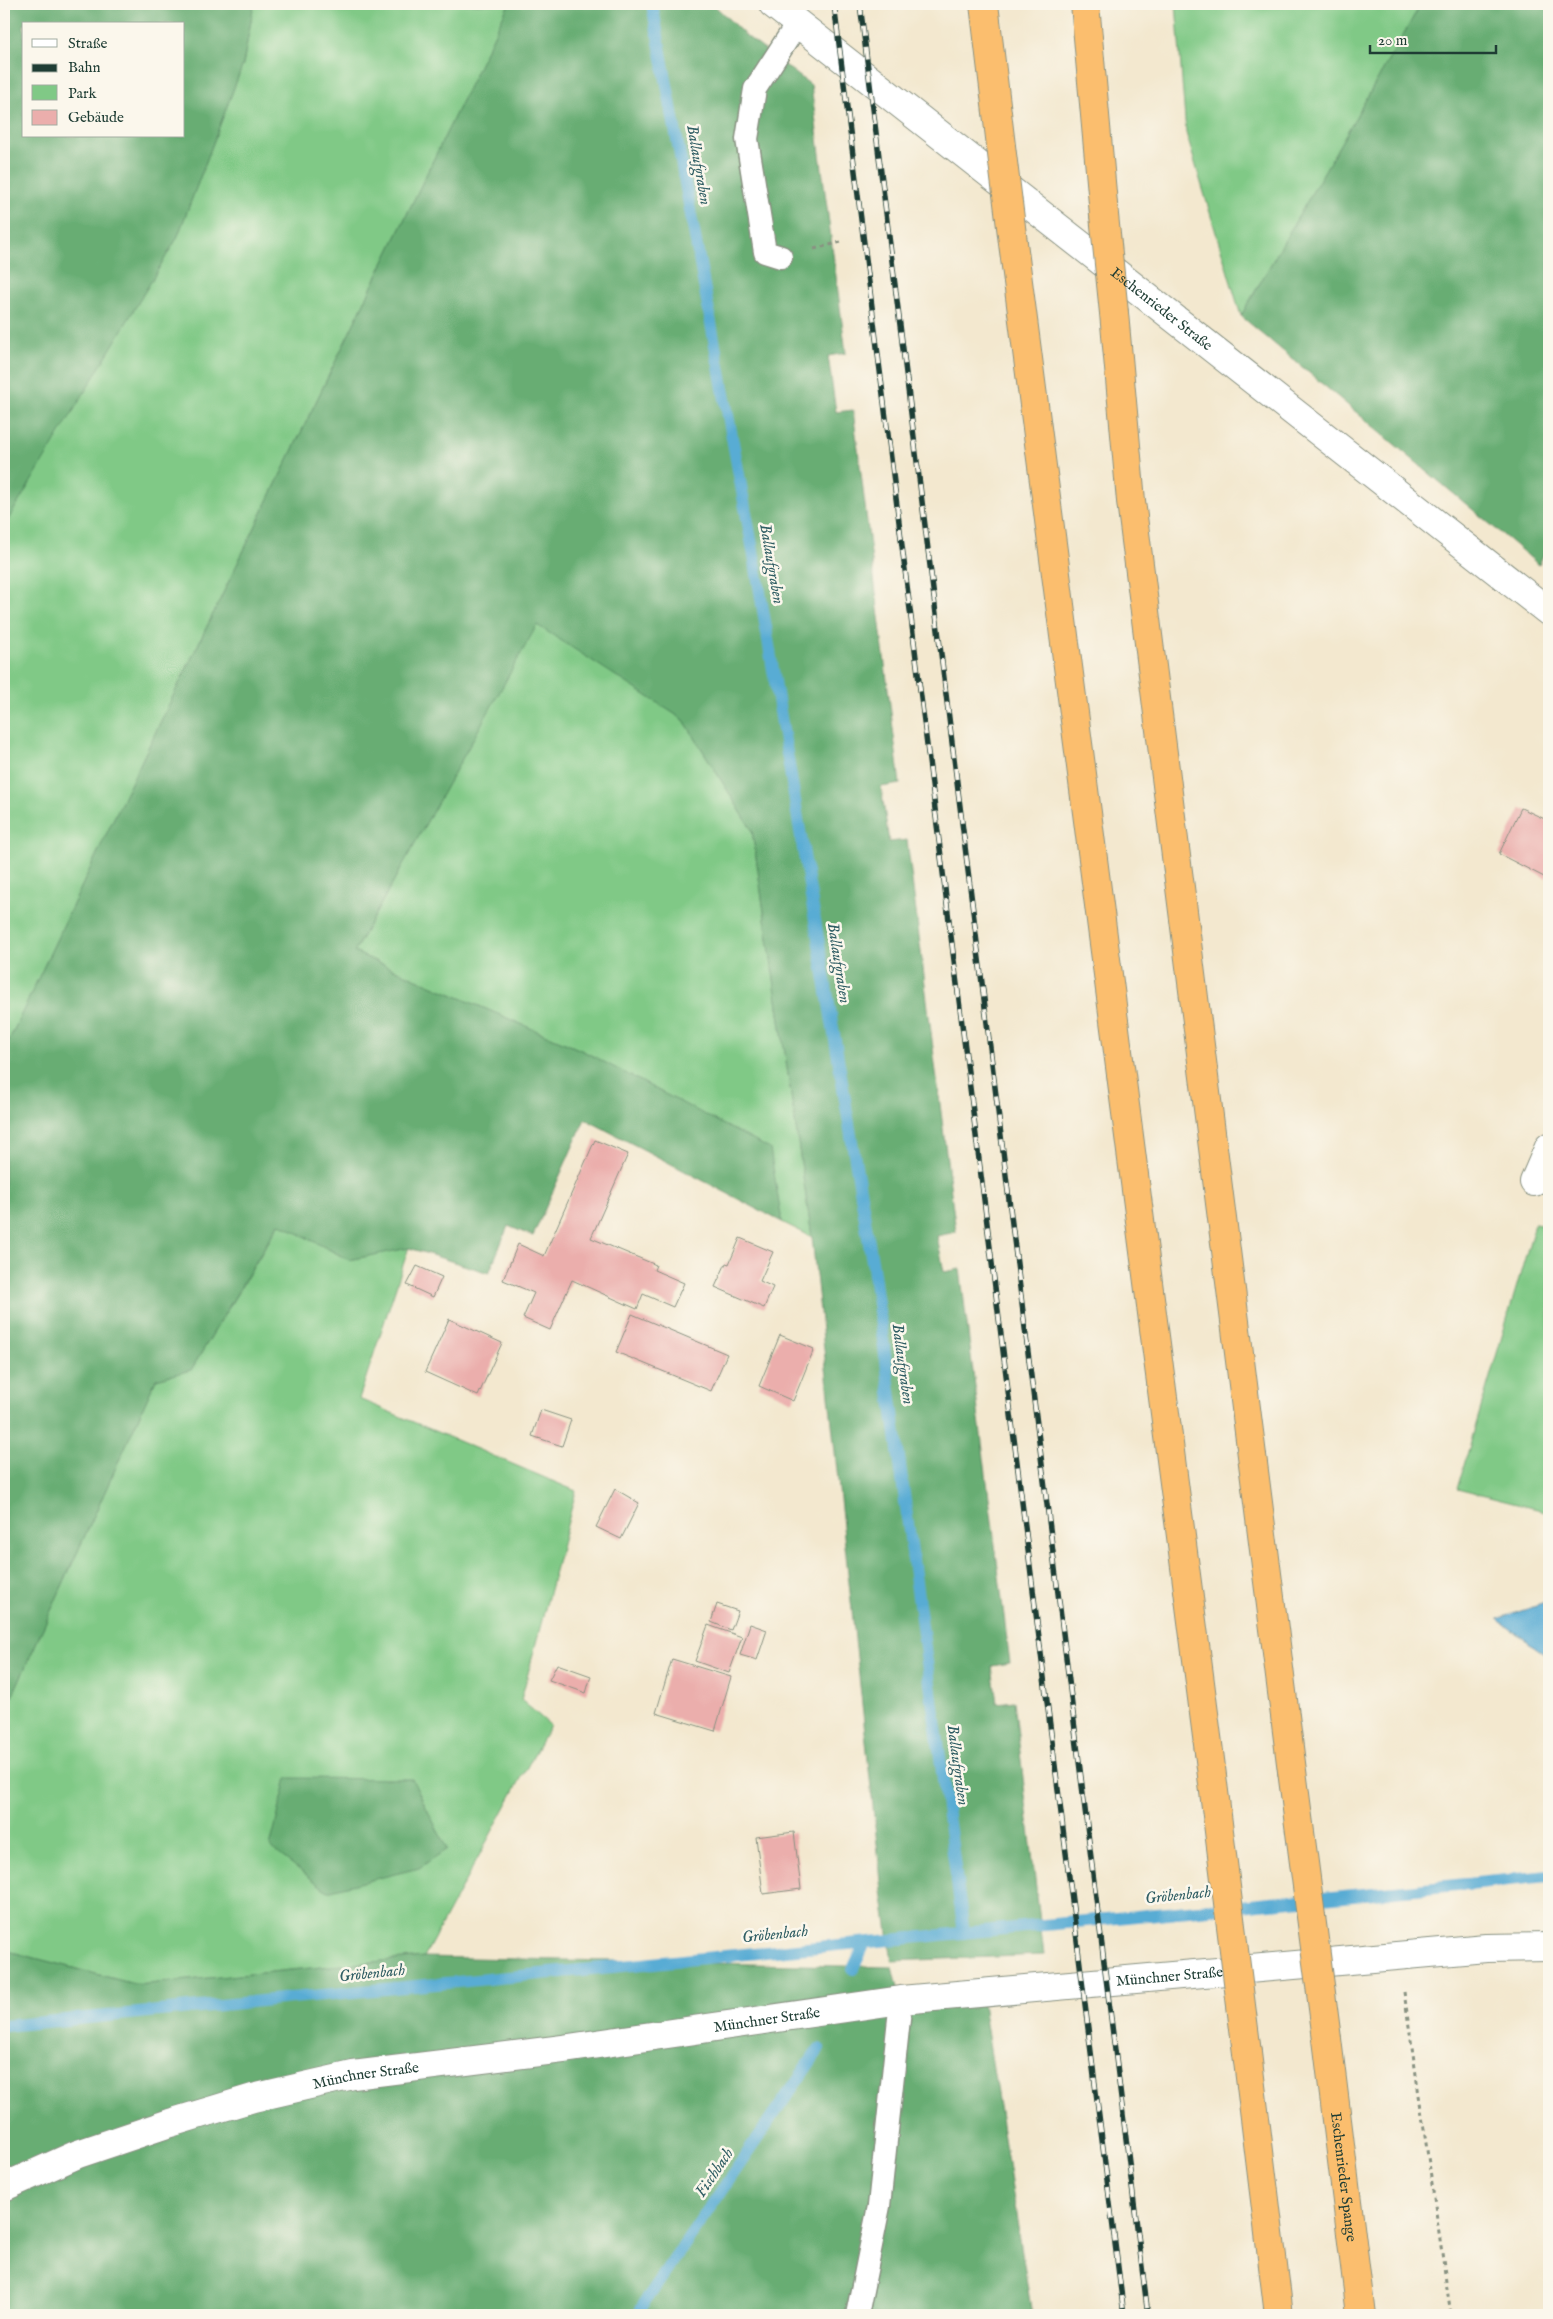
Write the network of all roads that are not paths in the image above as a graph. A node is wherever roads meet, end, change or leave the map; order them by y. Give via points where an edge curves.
1 (773, 4) edge
2 (984, 4) edge
3 (1084, 4) edge
4 (797, 24) junction
5 (782, 257) dead end
6 (1549, 612) edge
7 (1549, 1147) edge
8 (1534, 1182) dead end
9 (1549, 1948) edge
10 (901, 2000) junction
11 (4, 2188) edge
12 (857, 2315) edge
13 (1279, 2315) edge
14 (1361, 2315) edge

1 - 4 street, Eschenrieder Straße
2 - 13 highway, bridge
3 - 14 highway, Eschenrieder Spange, bridge via 1132,501
4 - 5 lane via 755,89 747,139 765,252
4 - 6 street, Eschenrieder Straße
7 - 8 street
9 - 10 street, Münchner Straße via 1486,1948 1398,1955
10 - 11 street, Münchner Straße via 563,2049 353,2075 253,2098 170,2123 78,2154
10 - 12 lane via 879,2206

